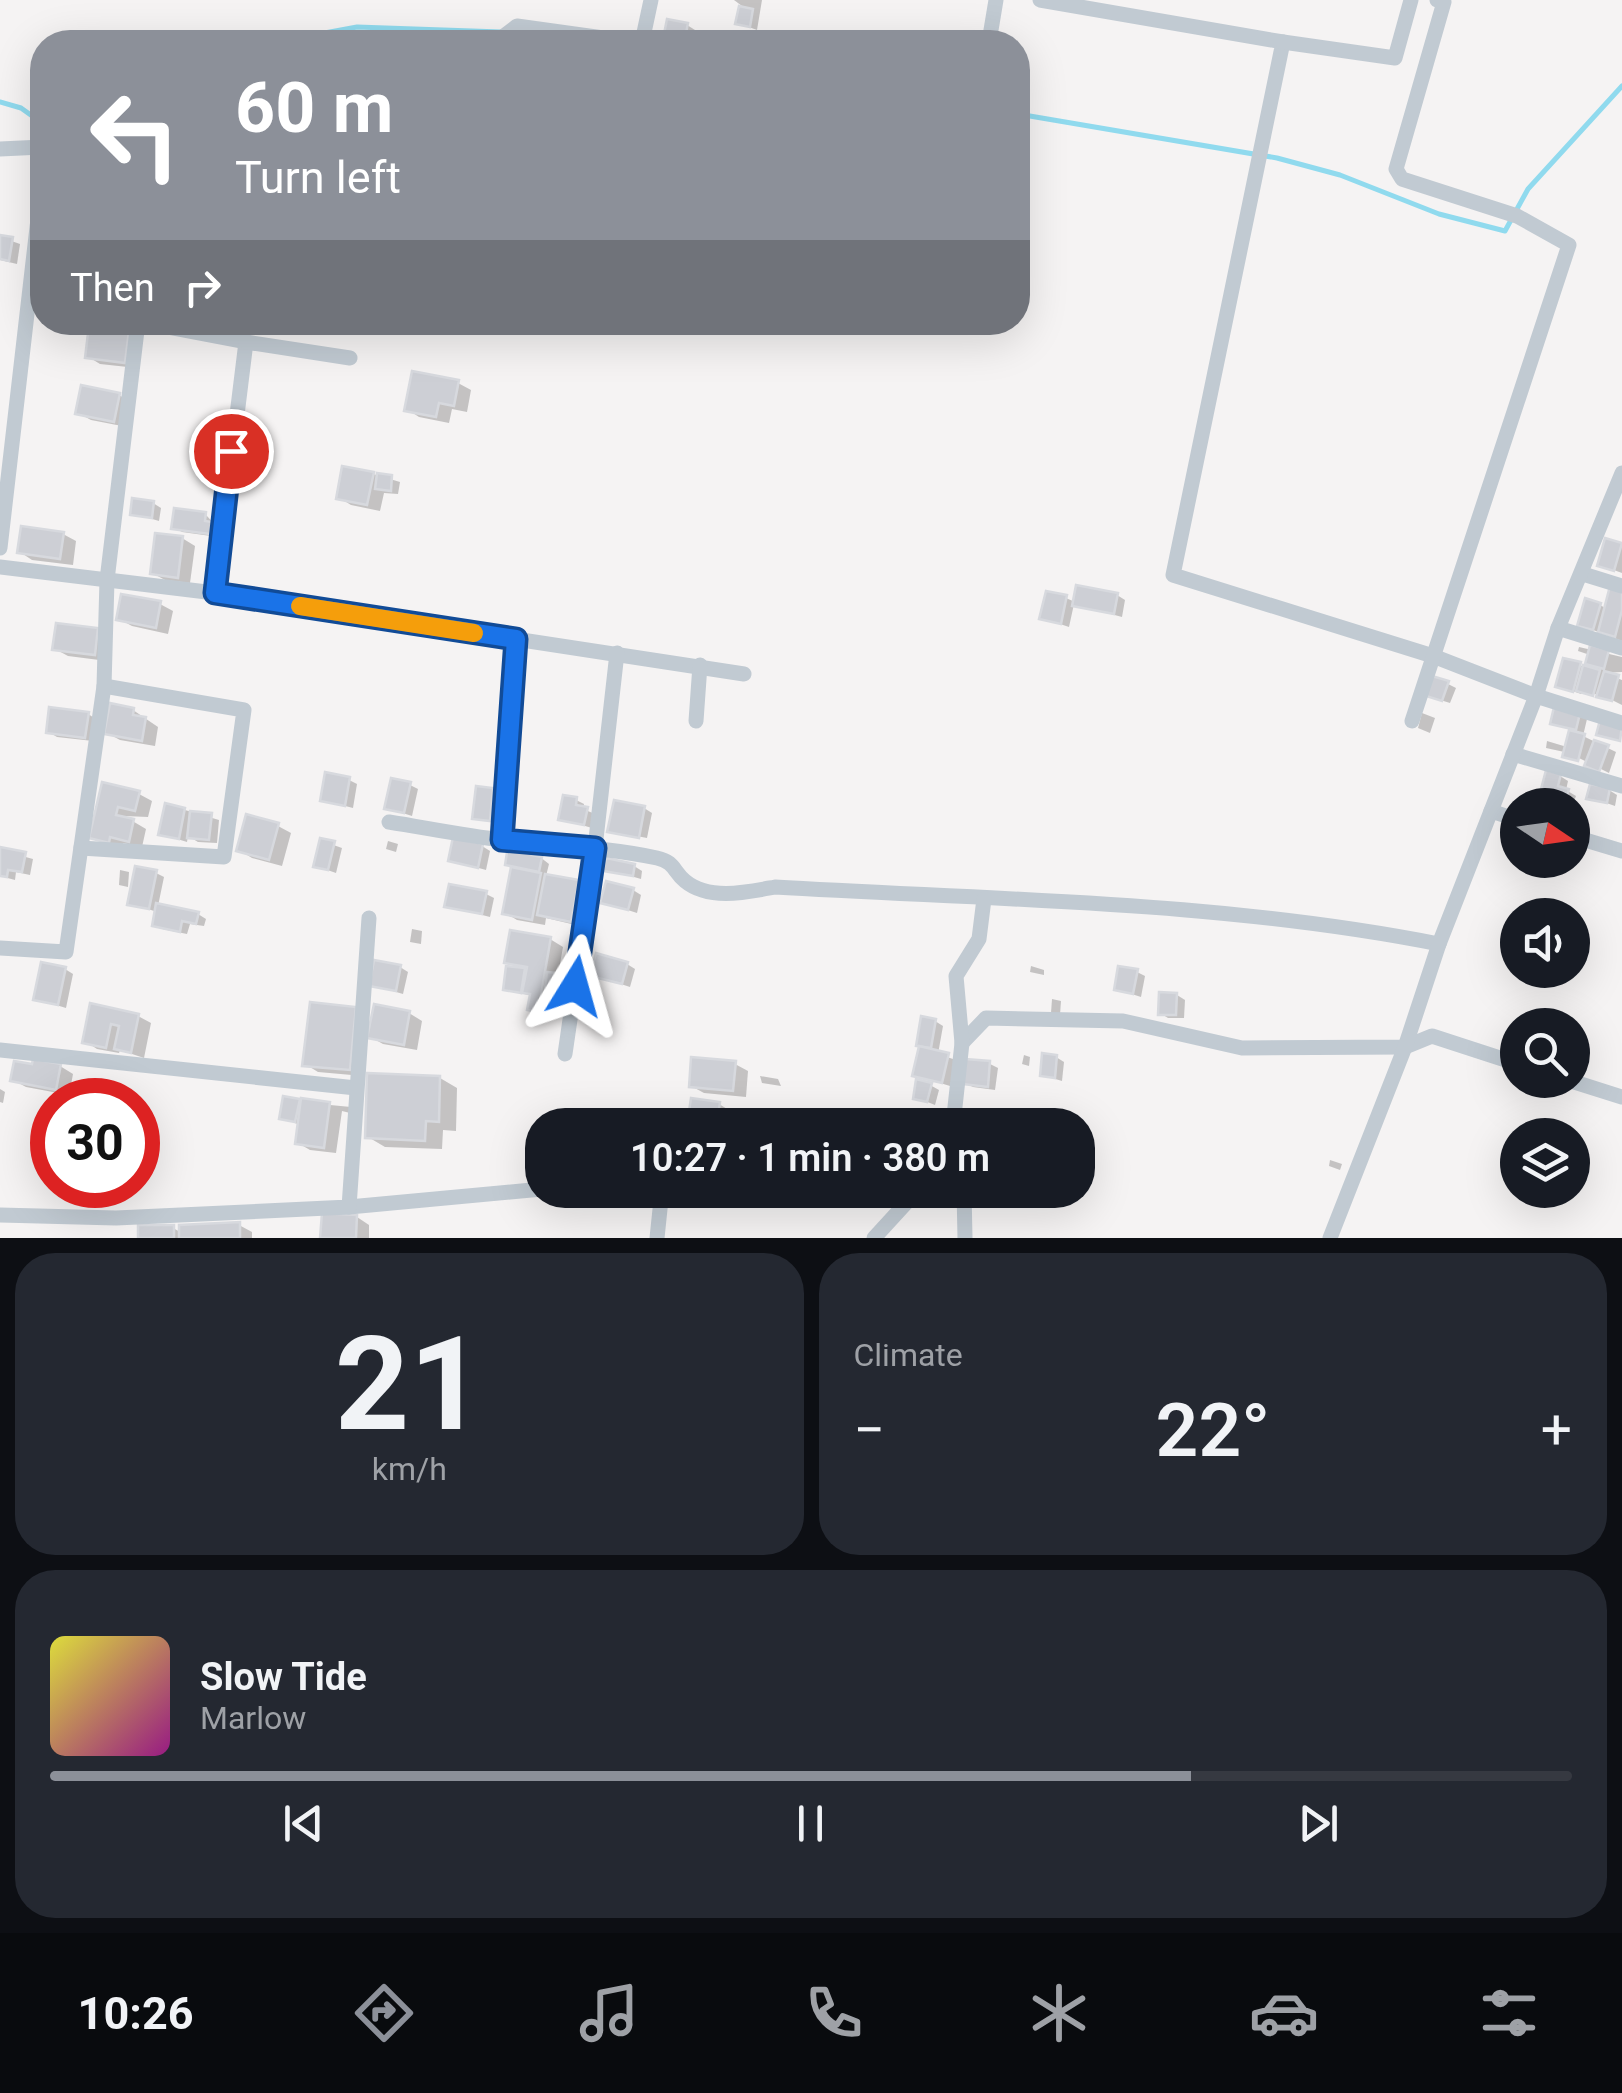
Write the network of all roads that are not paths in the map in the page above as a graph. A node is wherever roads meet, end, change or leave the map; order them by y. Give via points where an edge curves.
1 (651, 0) edge
2 (996, 0) edge
3 (1040, 0) edge
4 (1410, 0) edge
5 (1437, 0) edge
6 (511, 30) edge
7 (538, 30) edge
8 (645, 30) edge
9 (990, 30) edge
10 (1284, 42) junction
11 (30, 148) edge
12 (0, 149) edge
13 (30, 288) edge
14 (138, 335) edge
15 (209, 335) edge
16 (246, 342) junction
17 (350, 358) dead end
18 (1622, 474) edge
19 (0, 548) edge
20 (0, 567) edge
21 (1583, 574) junction
22 (107, 580) junction
23 (1622, 586) edge
24 (215, 593) junction
25 (1558, 628) junction
26 (516, 639) junction
27 (1622, 648) edge
28 (617, 653) junction
29 (1433, 656) junction
30 (700, 665) junction
31 (744, 674) dead end
32 (104, 686) junction
33 (1536, 696) junction
34 (696, 721) dead end
35 (1412, 721) dead end
36 (1622, 722) edge
37 (1513, 754) junction
38 (1622, 786) edge
39 (1491, 812) junction
40 (1500, 815) edge
41 (389, 822) dead end
42 (502, 840) junction
43 (1590, 841) edge
44 (81, 848) junction
45 (595, 848) junction
46 (1622, 851) edge
47 (984, 899) junction
48 (368, 918) dead end
49 (1439, 944) junction
50 (0, 948) edge
51 (962, 1043) junction
52 (1405, 1046) junction
53 (0, 1050) edge
54 (565, 1054) dead end
55 (1500, 1058) edge
56 (1590, 1087) edge
57 (356, 1088) junction
58 (1622, 1097) edge
59 (955, 1108) edge
60 (525, 1190) edge
61 (350, 1207) junction
62 (660, 1208) edge
63 (902, 1208) edge
64 (964, 1208) edge
65 (0, 1215) edge
66 (657, 1238) edge
67 (874, 1238) edge
68 (965, 1238) edge
69 (1330, 1238) edge

1 - 8 street
2 - 9 street
3 - 10 street
4 - 10 street via 1394,58
5 - 29 street via 1444,2 1396,169 1402,178 1512,215 1569,245
6 - 7 street
10 - 29 street via 1172,576
11 - 12 street
13 - 19 street
14 - 22 street
15 - 16 street
16 - 17 street
16 - 24 street
18 - 21 street
20 - 22 street
21 - 23 street
21 - 25 street
22 - 24 street
22 - 32 street
24 - 26 street
25 - 27 street
25 - 33 street
26 - 28 street
26 - 42 street
28 - 30 street
28 - 45 street
29 - 33 street
29 - 35 street
30 - 31 street
30 - 34 street
32 - 44 street
32 - 44 street via 244,710 224,857
33 - 36 street
33 - 37 street
37 - 38 street
37 - 39 street
39 - 40 street
39 - 49 street
41 - 42 street
42 - 45 street
43 - 46 street
44 - 50 street via 66,952
45 - 47 street via 674,864 685,880 706,890 740,894 775,887
45 - 54 street
47 - 49 street via 1346,926
47 - 51 street via 980,939 956,976
48 - 57 street
49 - 52 street
51 - 52 street via 986,1018 1123,1021 1242,1048
51 - 59 street
52 - 55 street via 1432,1036
52 - 69 street
53 - 57 street
56 - 58 street
57 - 61 street
60 - 61 street
61 - 65 street via 116,1218
62 - 66 street
63 - 67 street
64 - 68 street

